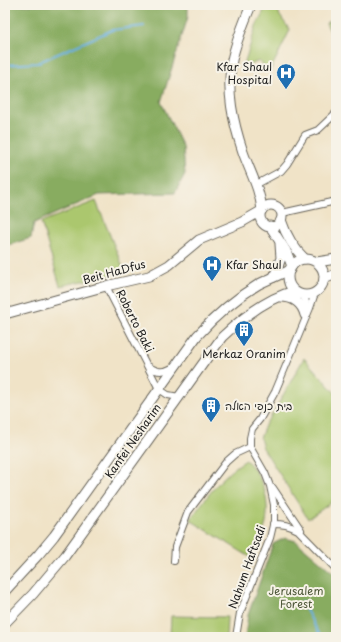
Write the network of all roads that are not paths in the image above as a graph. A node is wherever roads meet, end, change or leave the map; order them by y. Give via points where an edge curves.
1 (251, 5) edge
2 (336, 113) edge
3 (257, 184) junction
4 (336, 201) edge
5 (273, 205) junction
6 (262, 211) junction
7 (282, 216) junction
8 (242, 222) junction
9 (267, 225) junction
10 (278, 238) junction
11 (305, 259) junction
12 (336, 259) edge
13 (317, 262) junction
14 (291, 268) junction
15 (336, 274) edge
16 (274, 277) junction
17 (324, 279) junction
18 (106, 286) junction
19 (299, 293) junction
20 (315, 293) junction
21 (275, 298) junction
22 (5, 314) edge
23 (305, 315) junction
24 (301, 328) junction
25 (146, 365) junction
26 (174, 367) junction
27 (159, 389) junction
28 (179, 396) junction
29 (250, 446) junction
30 (268, 481) junction
31 (273, 524) junction
32 (304, 535) junction
33 (174, 561) dead end
34 (336, 569) edge
35 (5, 591) edge
36 (5, 623) edge
37 (236, 637) edge

1 - 3 street via 232,58 230,91 234,121 245,157
2 - 3 street via 318,130 305,135 281,171
3 - 5 street
3 - 6 street
4 - 7 street
5 - 6 street via 268,205
5 - 7 street via 280,208
6 - 8 street, Beit HaDfus
6 - 9 street via 261,217
7 - 9 street via 277,225
7 - 11 street via 288,238
8 - 9 street, Beit HaDfus
8 - 18 street, Beit HaDfus via 199,240 169,265 148,276
9 - 10 street
10 - 14 street via 288,255
10 - 16 street via 281,258
11 - 13 street
11 - 14 street via 299,260
12 - 13 street
13 - 17 street
14 - 16 street, Kanfei Nesharim
14 - 19 street via 289,282
15 - 17 street
16 - 26 street, Kanfei Nesharim via 239,298 211,322
17 - 20 street via 322,286
18 - 22 street, Beit HaDfus
18 - 25 street, Roberto Baki
19 - 20 street
19 - 21 street, Kanfei Nesharim
19 - 23 street via 306,304
20 - 24 street
21 - 23 street via 286,297 296,300
21 - 28 street, Kanfei Nesharim via 222,337
23 - 24 street
24 - 29 street via 275,392 252,429
25 - 26 street, Roberto Baki via 160,372
25 - 27 street, Roberto Baki
26 - 27 street, Kanfei Nesharim
27 - 28 street via 168,395
27 - 35 street, Kanfei Nesharim via 54,536
28 - 36 street, Kanfei Nesharim via 65,556
29 - 30 street, Nahum Haftsadi
29 - 33 street via 226,462 188,512 174,547
30 - 31 street, Nahum Haftsadi via 274,505
30 - 32 street
31 - 32 street via 290,526
31 - 37 street, Nahum Haftsadi via 270,538 240,613
32 - 34 street

